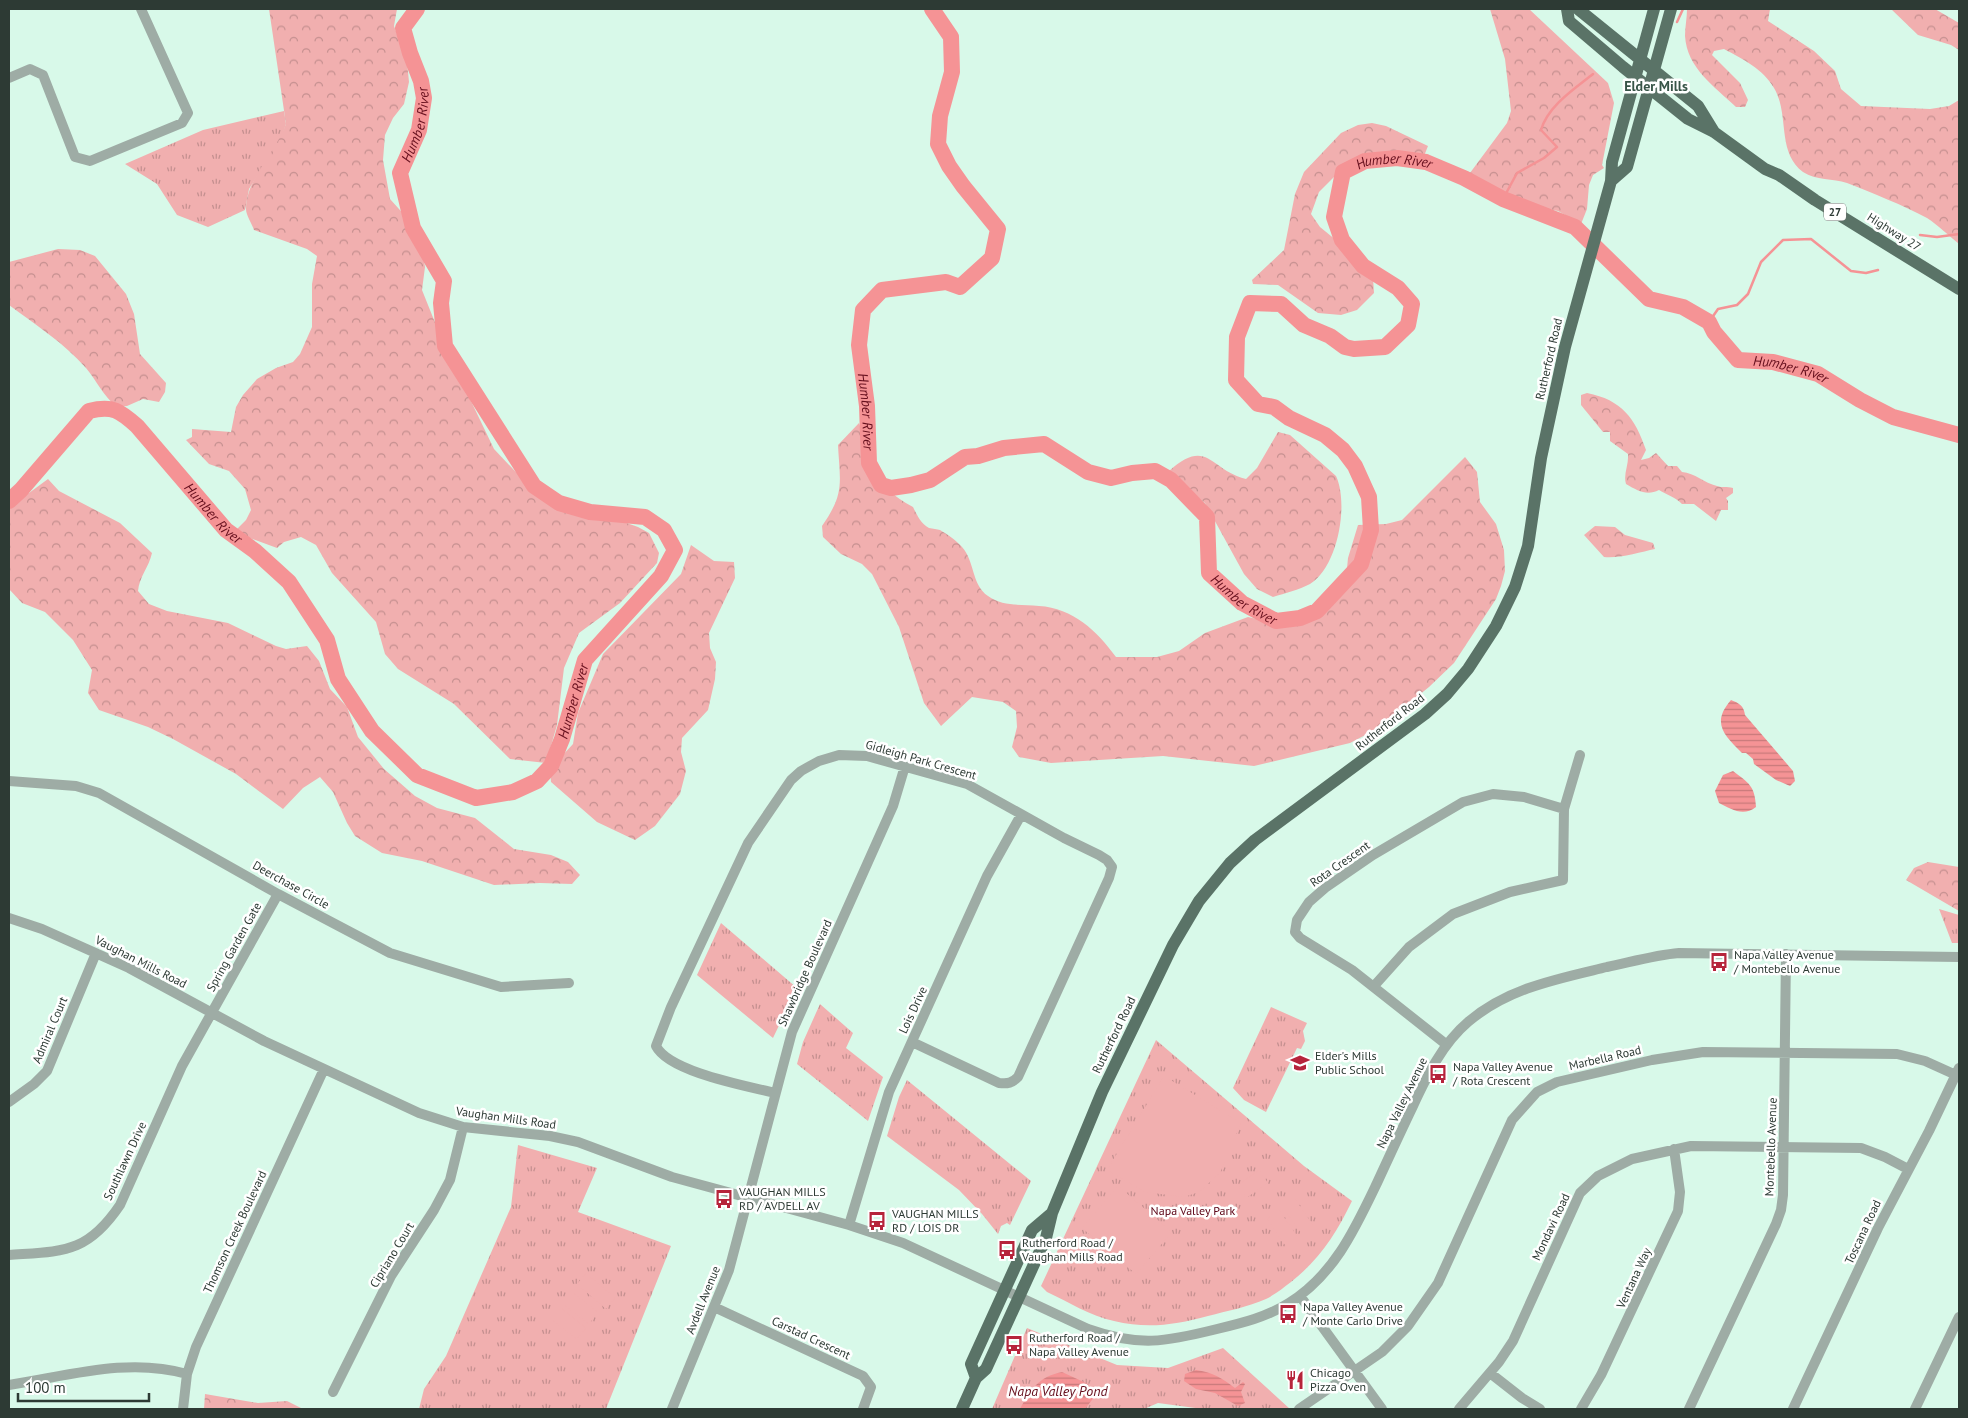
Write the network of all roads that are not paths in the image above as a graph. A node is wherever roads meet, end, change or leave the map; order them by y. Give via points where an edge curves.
1 (141, 9) edge
2 (1567, 9) edge
3 (1578, 9) edge
4 (1654, 9) edge
5 (1670, 9) edge
6 (1641, 60) junction
7 (1654, 71) junction
8 (9, 78) edge
9 (1636, 78) junction
10 (1650, 89) junction
11 (1714, 132) junction
12 (1611, 181) junction
13 (1959, 289) edge
14 (1580, 755) dead end
15 (905, 766) junction
16 (9, 781) edge
17 (1564, 809) junction
18 (1021, 815) junction
19 (278, 894) junction
20 (9, 918) edge
21 (96, 953) junction
22 (1786, 954) junction
23 (1959, 957) edge
24 (569, 983) dead end
25 (1374, 986) junction
26 (212, 1013) junction
27 (912, 1042) junction
28 (1447, 1045) junction
29 (1786, 1052) junction
30 (324, 1069) junction
31 (1958, 1071) edge
32 (775, 1093) junction
33 (9, 1102) edge
34 (463, 1127) junction
35 (1784, 1146) junction
36 (1674, 1149) junction
37 (1908, 1169) junction
38 (748, 1197) junction
39 (1052, 1213) junction
40 (848, 1225) junction
41 (9, 1254) edge
42 (1005, 1290) junction
43 (1300, 1296) junction
44 (1019, 1297) junction
45 (714, 1307) junction
46 (1959, 1317) edge
47 (1354, 1372) junction
48 (1490, 1373) junction
49 (187, 1374) junction
50 (976, 1378) junction
51 (9, 1385) edge
52 (333, 1392) dead end
53 (184, 1409) edge
54 (672, 1409) edge
55 (863, 1409) edge
56 (962, 1409) edge
57 (1299, 1409) edge
58 (1382, 1409) edge
59 (1459, 1409) edge
60 (1540, 1409) edge
61 (1581, 1409) edge
62 (1689, 1409) edge
63 (1793, 1409) edge
64 (1915, 1409) edge

1 - 8 street via 188,113 182,123 90,161 75,157 43,75 30,69
2 - 9 main road, Highway 27 / 27 via 1569,21
3 - 6 main road, Highway 27 / 27
4 - 6 main road, Rutherford Road
5 - 7 main road, Rutherford Road
6 - 7 main road, Highway 27 / 27
6 - 9 main road, Rutherford Road
7 - 10 main road, Rutherford Road
7 - 11 main road, Highway 27 / 27 via 1698,106
9 - 10 main road, Highway 27 / 27
9 - 12 main road, Rutherford Road via 1612,162
10 - 11 main road, Highway 27 / 27 via 1688,118
10 - 12 main road, Rutherford Road via 1627,167
11 - 13 main road, Highway 27 / 27 via 1765,169
12 - 39 main road, Rutherford Road via 1565,347 1541,458 1528,546 1515,586 1496,626 1447,694 1425,714 1255,840 1230,863 1199,901 1173,944 1102,1092
14 - 17 street
15 - 18 street, Gidleigh Park Crescent via 967,784
15 - 32 street, Shawbridge Boulevard via 893,806 792,1032
15 - 32 street, Gidleigh Park Crescent via 874,757 839,755 812,764 791,780 741,856 658,1039 656,1046 663,1055 688,1068
16 - 19 street, Deerchase Circle via 76,786 99,793
17 - 25 street via 1563,880 1510,892 1453,914 1408,947
17 - 25 street, Rota Crescent via 1524,797 1493,794 1463,802 1373,855 1309,902 1296,920 1295,932
18 - 27 street, Lois Drive via 991,868
18 - 27 street, Gidleigh Park Crescent via 1099,855 1112,867 1018,1077 1008,1084 1000,1082
19 - 24 street, Deerchase Circle via 390,952 481,982 501,987
19 - 26 street, Spring Garden Gate
20 - 21 street, Vaughan Mills Road
21 - 26 street, Vaughan Mills Road via 144,975
21 - 33 street, Admiral Court via 47,1071
22 - 23 street, Napa Valley Avenue
22 - 28 street, Napa Valley Avenue via 1670,954 1531,986 1488,1007 1468,1022
22 - 29 street, Montebello Avenue
25 - 28 street, Rota Crescent
26 - 30 street, Vaughan Mills Road
26 - 41 street, Southlawn Drive via 182,1066 120,1205 107,1223 72,1248
27 - 40 street, Lois Drive via 887,1098
28 - 43 street, Napa Valley Avenue via 1427,1077 1348,1243
29 - 31 street, Marbella Road via 1897,1054
29 - 35 street, Montebello Avenue
29 - 47 street, Marbella Road via 1703,1052 1652,1060 1557,1082 1537,1092 1512,1120 1438,1283 1408,1326 1382,1352
30 - 34 street, Vaughan Mills Road via 419,1113
30 - 49 street, Thomson Creek Boulevard via 206,1324
31 - 37 street, Toscana Road
32 - 38 street, Shawbridge Boulevard
34 - 38 street, Vaughan Mills Road via 566,1139 672,1177
34 - 52 street, Cipriano Court via 450,1180 391,1276
35 - 36 street, Mondavi Road via 1698,1145
35 - 37 street, Mondavi Road via 1861,1148
35 - 62 street, Montebello Avenue via 1783,1195 1776,1224
36 - 48 street, Mondavi Road via 1632,1159 1598,1176 1580,1193 1513,1341
36 - 61 street, Ventana Way via 1680,1192 1678,1211 1602,1375
37 - 63 street, Toscana Road
38 - 40 street, Vaughan Mills Road
38 - 45 street, Avdell Avenue via 729,1270
39 - 42 main road, Rutherford Road via 1032,1230
39 - 44 main road, Rutherford Road via 1046,1238
40 - 42 street, Vaughan Mills Road via 903,1244
42 - 44 street, Vaughan Mills Road
42 - 50 main road, Rutherford Road via 971,1364
43 - 44 street, Napa Valley Avenue via 1259,1318 1156,1342 1111,1337
43 - 47 street
44 - 50 main road, Rutherford Road via 986,1369
45 - 54 street, Avdell Avenue
45 - 55 street, Carstad Crescent via 863,1376 871,1387
46 - 64 street
47 - 57 street, Marbella Road
47 - 58 street
48 - 59 street, Mondavi Road
48 - 60 street
49 - 51 street via 171,1369 116,1367
49 - 53 street, Thomson Creek Boulevard
50 - 56 main road, Rutherford Road

